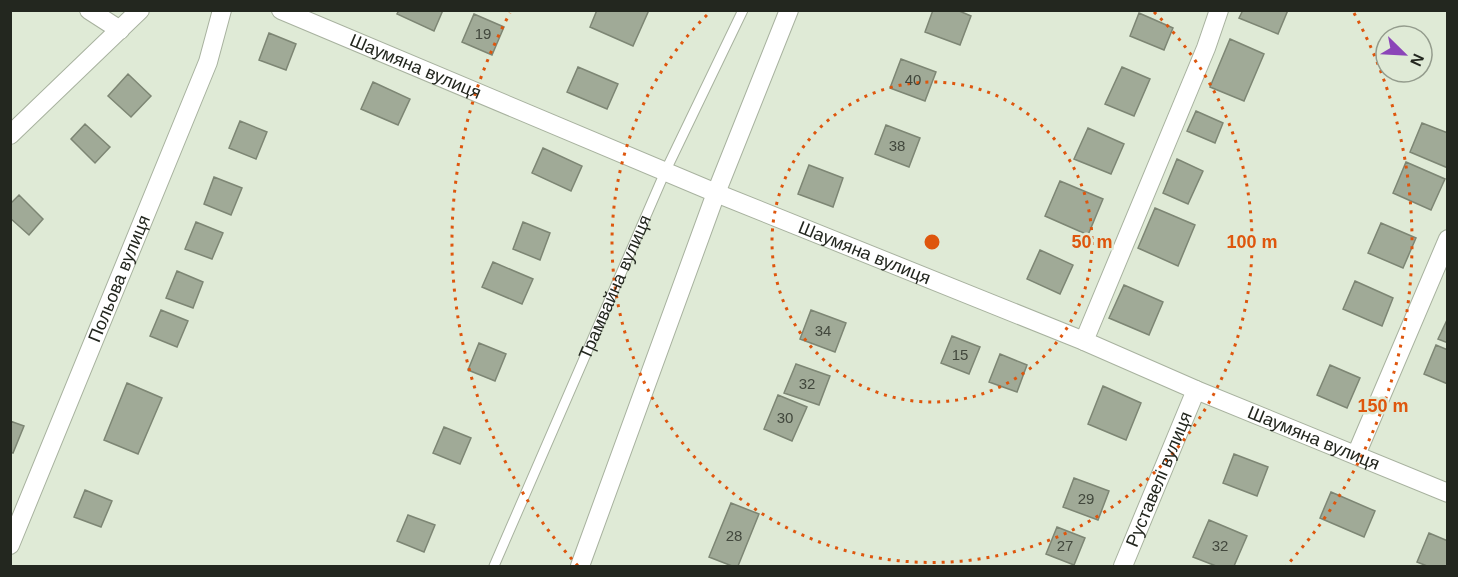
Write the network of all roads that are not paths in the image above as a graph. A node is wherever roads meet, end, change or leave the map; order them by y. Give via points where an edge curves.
1 (89, 10) edge
2 (140, 10) edge
3 (222, 10) edge
4 (281, 10) edge
5 (743, 10) edge
6 (789, 10) edge
7 (1219, 10) edge
8 (120, 30) junction
9 (10, 135) edge
10 (665, 172) junction
11 (716, 193) junction
12 (1448, 239) edge
13 (1084, 341) junction
14 (1196, 390) junction
15 (1356, 455) junction
16 (1448, 493) edge
17 (10, 545) edge
18 (494, 567) edge
19 (580, 567) edge
20 (1123, 567) edge

1 - 8 street
2 - 8 street
3 - 17 street, Польова вулиця via 208,62
4 - 10 street, Шаумяна вулиця
5 - 10 lane, Трамвайна вулиця
6 - 11 street
7 - 13 street
8 - 9 street
10 - 11 street, Шаумяна вулиця
10 - 18 lane, Трамвайна вулиця
11 - 13 street, Шаумяна вулиця
11 - 19 street
12 - 15 street
13 - 14 street, Шаумяна вулиця
14 - 15 street, Шаумяна вулиця
14 - 20 street, Руставелі вулиця
15 - 16 street, Шаумяна вулиця

